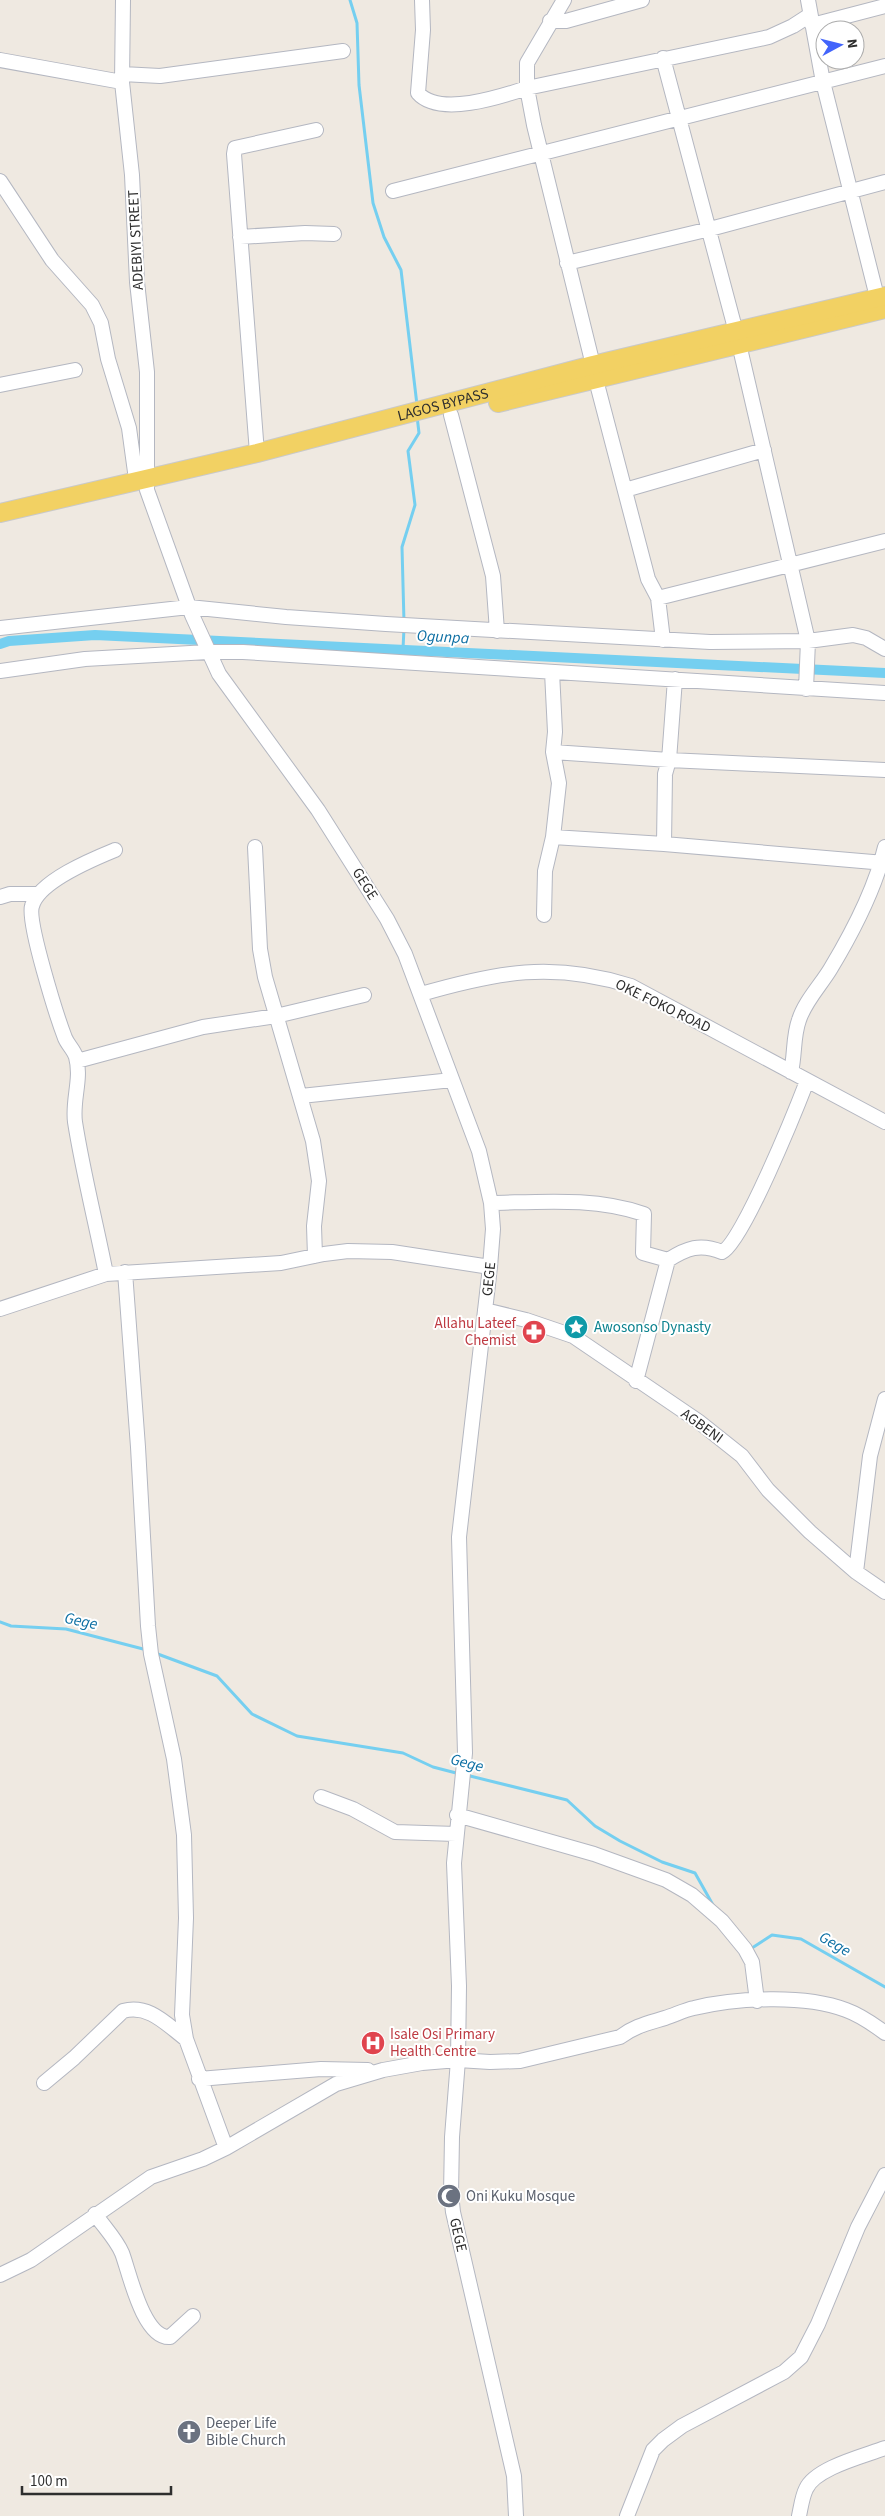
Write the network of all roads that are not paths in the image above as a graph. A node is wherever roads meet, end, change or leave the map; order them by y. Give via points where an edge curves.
1 (123, 0) edge
2 (422, 0) edge
3 (564, 0) edge
4 (642, 0) edge
5 (808, 0) edge
6 (885, 6) edge
7 (811, 20) junction
8 (550, 21) junction
9 (344, 51) dead end
10 (663, 58) junction
11 (0, 60) edge
12 (885, 66) edge
13 (122, 78) junction
14 (823, 82) junction
15 (526, 88) junction
16 (680, 119) junction
17 (316, 130) dead end
18 (541, 154) junction
19 (0, 181) edge
20 (885, 182) edge
21 (393, 191) dead end
22 (852, 192) junction
23 (710, 229) junction
24 (334, 234) dead end
25 (240, 237) junction
26 (568, 263) junction
27 (882, 301) edge
28 (738, 338) junction
29 (76, 370) dead end
30 (595, 372) junction
31 (0, 385) edge
32 (451, 415) junction
33 (764, 450) junction
34 (257, 453) junction
35 (146, 482) junction
36 (625, 490) junction
37 (0, 513) edge
38 (0, 525) edge
39 (885, 542) edge
40 (792, 564) junction
41 (658, 598) junction
42 (191, 611) junction
43 (0, 628) edge
44 (498, 631) junction
45 (663, 640) junction
46 (808, 644) junction
47 (206, 649) junction
48 (885, 649) edge
49 (0, 671) edge
50 (552, 672) junction
51 (675, 679) junction
52 (806, 686) junction
53 (885, 693) edge
54 (553, 752) junction
55 (669, 760) junction
56 (885, 770) edge
57 (553, 837) junction
58 (664, 844) junction
59 (256, 846) dead end
60 (885, 847) edge
61 (115, 850) dead end
62 (883, 862) edge
63 (38, 894) junction
64 (0, 897) edge
65 (544, 915) dead end
66 (421, 994) junction
67 (364, 995) dead end
68 (276, 1016) junction
69 (77, 1062) junction
70 (792, 1072) junction
71 (452, 1080) junction
72 (807, 1081) junction
73 (301, 1096) junction
74 (885, 1122) edge
75 (491, 1203) junction
76 (315, 1256) junction
77 (668, 1260) junction
78 (490, 1267) junction
79 (124, 1272) junction
80 (106, 1274) junction
81 (0, 1309) edge
82 (485, 1310) junction
83 (636, 1381) junction
84 (885, 1399) edge
85 (856, 1572) junction
86 (885, 1592) edge
87 (321, 1797) dead end
88 (458, 1815) junction
89 (456, 1834) junction
90 (757, 2001) junction
91 (885, 2032) edge
92 (186, 2039) junction
93 (458, 2060) junction
94 (383, 2070) junction
95 (199, 2079) junction
96 (44, 2083) dead end
97 (226, 2148) junction
98 (885, 2175) edge
99 (95, 2214) junction
100 (0, 2275) edge
101 (193, 2316) dead end
102 (885, 2448) edge
103 (516, 2516) edge
104 (627, 2516) edge
105 (799, 2516) edge

1 - 13 street, ADEBIYI STREET
2 - 15 street via 418,93 423,99 450,105 502,96
3 - 8 street
4 - 8 street via 566,21
5 - 7 street
6 - 7 street
7 - 10 street via 769,37
7 - 14 street
8 - 15 street via 527,63
9 - 13 street via 160,76
10 - 15 street
10 - 16 street
11 - 13 street
12 - 14 street
13 - 35 street, ADEBIYI STREET via 147,372
14 - 16 street
14 - 22 street
15 - 18 street
16 - 18 street
16 - 23 street
17 - 25 street via 235,148
18 - 21 street
18 - 26 street
19 - 35 street via 52,260 92,305 101,323 108,359 129,428 135,472
20 - 22 street
22 - 23 street
22 - 27 street
23 - 26 street
23 - 28 street
24 - 25 street
25 - 34 street
26 - 30 street
27 - 28 main road, LAGOS BYPASS
28 - 30 main road, LAGOS BYPASS
28 - 33 street
29 - 31 street
30 - 32 main road, LAGOS BYPASS
30 - 34 main road, LAGOS BYPASS
30 - 36 street
32 - 35 main road, LAGOS BYPASS
32 - 44 street via 493,576
33 - 36 street
33 - 40 street
34 - 35 main road, LAGOS BYPASS
35 - 37 main road, LAGOS BYPASS
35 - 38 main road, LAGOS BYPASS
35 - 42 street, GEGE
36 - 41 street via 648,578
39 - 40 street
40 - 41 street
40 - 46 street
41 - 45 street
42 - 43 street
42 - 44 street
42 - 47 street, GEGE
44 - 45 street
45 - 46 street
46 - 48 street via 853,635
46 - 52 street
47 - 49 street via 85,659
47 - 50 street
47 - 66 street, GEGE via 219,674 318,810 363,880 405,954
50 - 51 street
50 - 54 street
51 - 52 street
51 - 55 street
52 - 53 street
54 - 55 street
54 - 57 street via 558,783
55 - 56 street
55 - 58 street via 665,774
57 - 58 street
57 - 65 street via 545,871
58 - 62 street
59 - 68 street via 260,949
60 - 62 street
61 - 63 street via 70,872
62 - 70 street via 832,967 799,1017
63 - 64 street
63 - 69 street via 32,906 31,920 52,998
66 - 70 street, OKE FOKO ROAD via 466,981 527,971 560,971 604,978 630,986
66 - 71 street, GEGE
67 - 68 street
68 - 69 street via 203,1027
68 - 73 street
69 - 80 street via 75,1119
70 - 72 street, OKE FOKO ROAD
71 - 73 street
71 - 75 street, GEGE via 479,1151
72 - 74 street, OKE FOKO ROAD
72 - 77 street via 788,1129 730,1247 722,1252 687,1248
73 - 76 street via 319,1181 314,1226
75 - 77 street via 551,1201 601,1204 632,1210 644,1214 643,1253
75 - 78 street, GEGE
76 - 78 street via 348,1251 392,1252
76 - 79 street via 281,1263
77 - 83 street
78 - 82 street, GEGE
79 - 80 street
79 - 92 street via 148,1626 174,1759 184,1834 186,1918 182,2015
80 - 81 street
82 - 83 street, AGBENI via 573,1336
82 - 88 street, GEGE via 459,1537 465,1752
83 - 85 street, AGBENI via 698,1421 742,1456 768,1490
84 - 85 street via 870,1456
85 - 86 street, AGBENI
87 - 89 street via 395,1832
88 - 89 street, GEGE
88 - 90 street via 594,1854 666,1880 692,1895 722,1920 745,1948 752,1962
89 - 93 street, GEGE
90 - 91 street via 822,2003 868,2020
90 - 93 street via 693,2008 630,2028 620,2037 520,2061
92 - 95 street
92 - 96 street via 152,2012 132,2008 123,2011
93 - 94 street
93 - 103 street, GEGE via 451,2173 453,2212 508,2444
94 - 95 street via 320,2069
94 - 97 street via 336,2084
95 - 97 street
97 - 99 street via 151,2177
98 - 104 street via 858,2227 801,2357 784,2372 682,2426 663,2440 653,2450
99 - 100 street via 31,2260
99 - 101 street via 118,2245 136,2299 160,2334 170,2337
102 - 105 street via 828,2469 814,2479 806,2488

